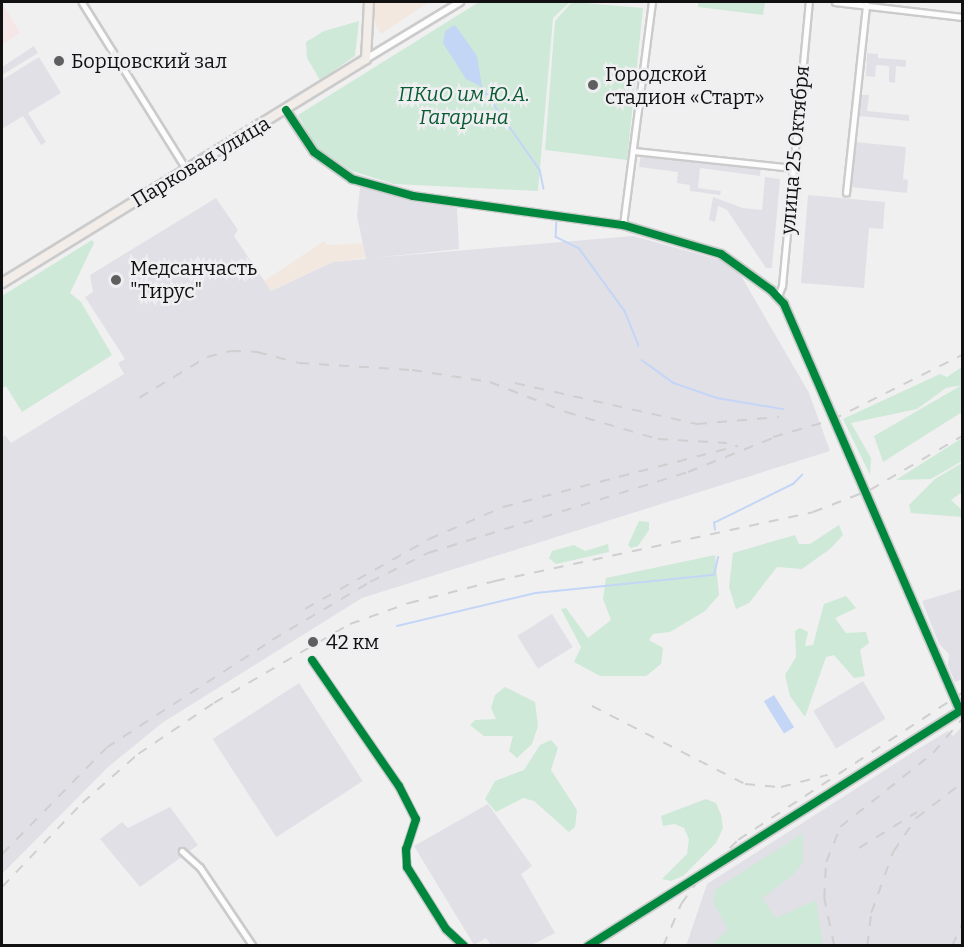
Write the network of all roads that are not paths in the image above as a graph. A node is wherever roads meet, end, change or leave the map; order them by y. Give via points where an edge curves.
1 (82, 2) edge
2 (369, 2) edge
3 (460, 2) edge
4 (652, 2) edge
5 (809, 2) edge
6 (835, 2) edge
7 (866, 5) junction
8 (963, 17) edge
9 (366, 59) junction
10 (286, 110) junction
11 (634, 151) junction
12 (793, 168) junction
13 (187, 170) junction
14 (846, 193) dead end
15 (622, 225) junction
16 (2, 283) edge
17 (777, 296) junction
18 (312, 660) dead end
19 (182, 851) dead end
20 (253, 945) edge
21 (464, 945) edge
22 (588, 945) edge

1 - 13 street
2 - 9 main road
3 - 9 street, Парковая улица
4 - 11 street
5 - 12 street, улица 25 Октября
6 - 7 street
7 - 8 street
7 - 14 street
9 - 10 main road, Парковая улица
10 - 13 main road, Парковая улица
10 - 15 street via 314,152 333,168 361,182 413,196
11 - 12 street
11 - 15 street
12 - 17 street, улица 25 Октября via 782,286
13 - 16 main road, Парковая улица
15 - 17 street via 721,254
17 - 22 street via 960,711
18 - 21 street via 403,794 416,819 406,849 407,867 446,929
19 - 20 street via 200,867

